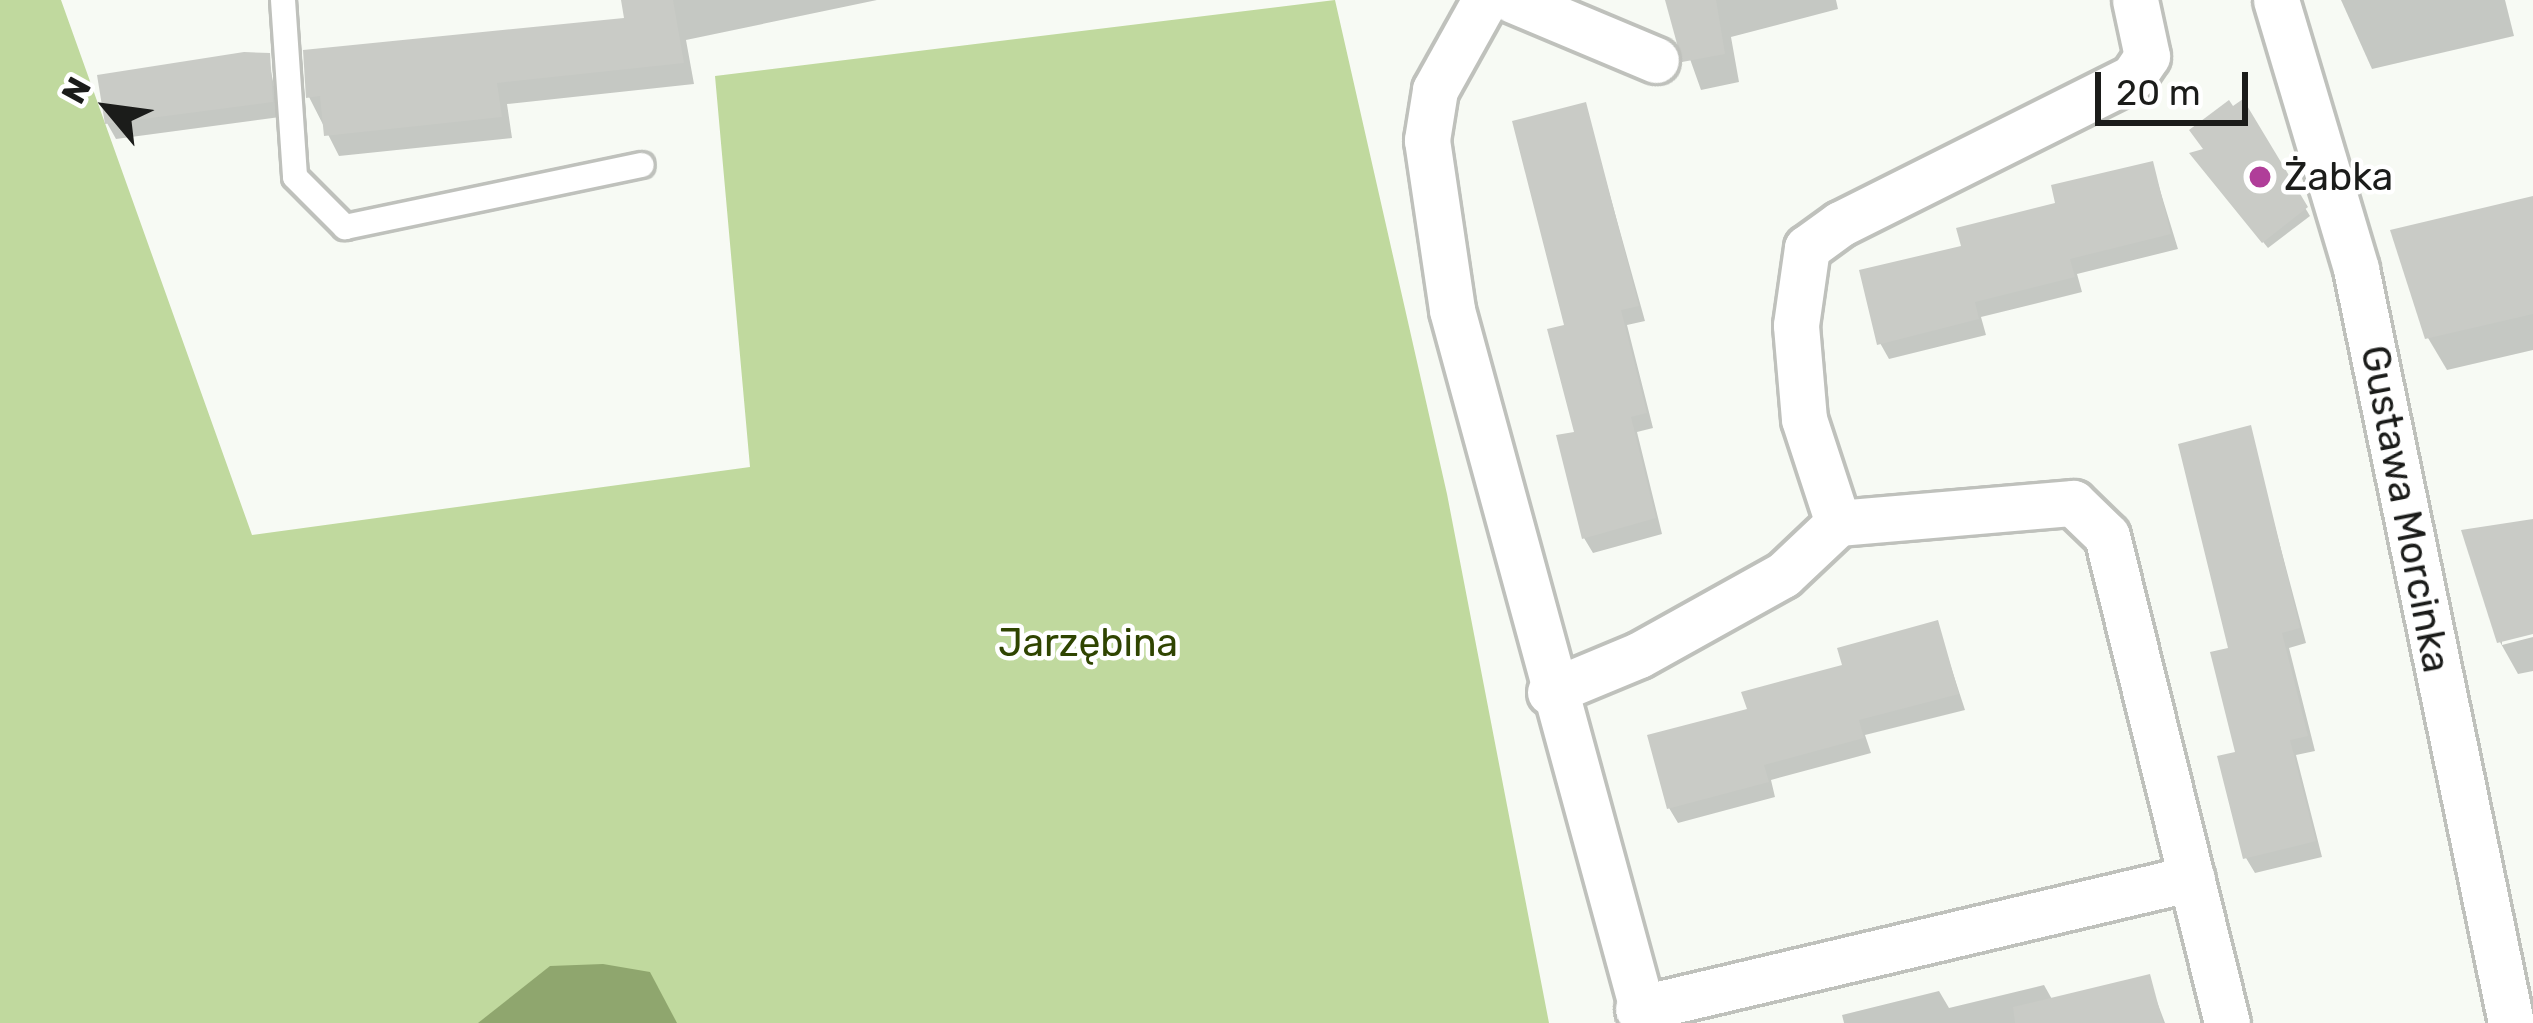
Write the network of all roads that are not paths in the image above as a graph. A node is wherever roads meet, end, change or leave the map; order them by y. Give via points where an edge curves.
1 (283, 0) edge
2 (1484, 0) edge
3 (1513, 0) edge
4 (2135, 0) edge
5 (2276, 0) edge
6 (1656, 60) dead end
7 (642, 165) dead end
8 (1838, 523) junction
9 (1550, 692) junction
10 (2192, 878) junction
11 (1642, 1016) edge
12 (2228, 1023) edge
13 (2511, 1023) edge

1 - 7 lane via 295,177 345,227
2 - 9 street via 1435,89 1426,140 1452,310
3 - 6 street
4 - 8 street via 2147,56 2133,77 1840,224 1808,248 1796,325 1804,419
5 - 13 street, Gustawa Morcinka via 2356,269
8 - 9 street via 1783,574 1640,655
8 - 10 street via 2037,501 2073,503 2107,536
9 - 11 street
10 - 11 street
10 - 12 street

